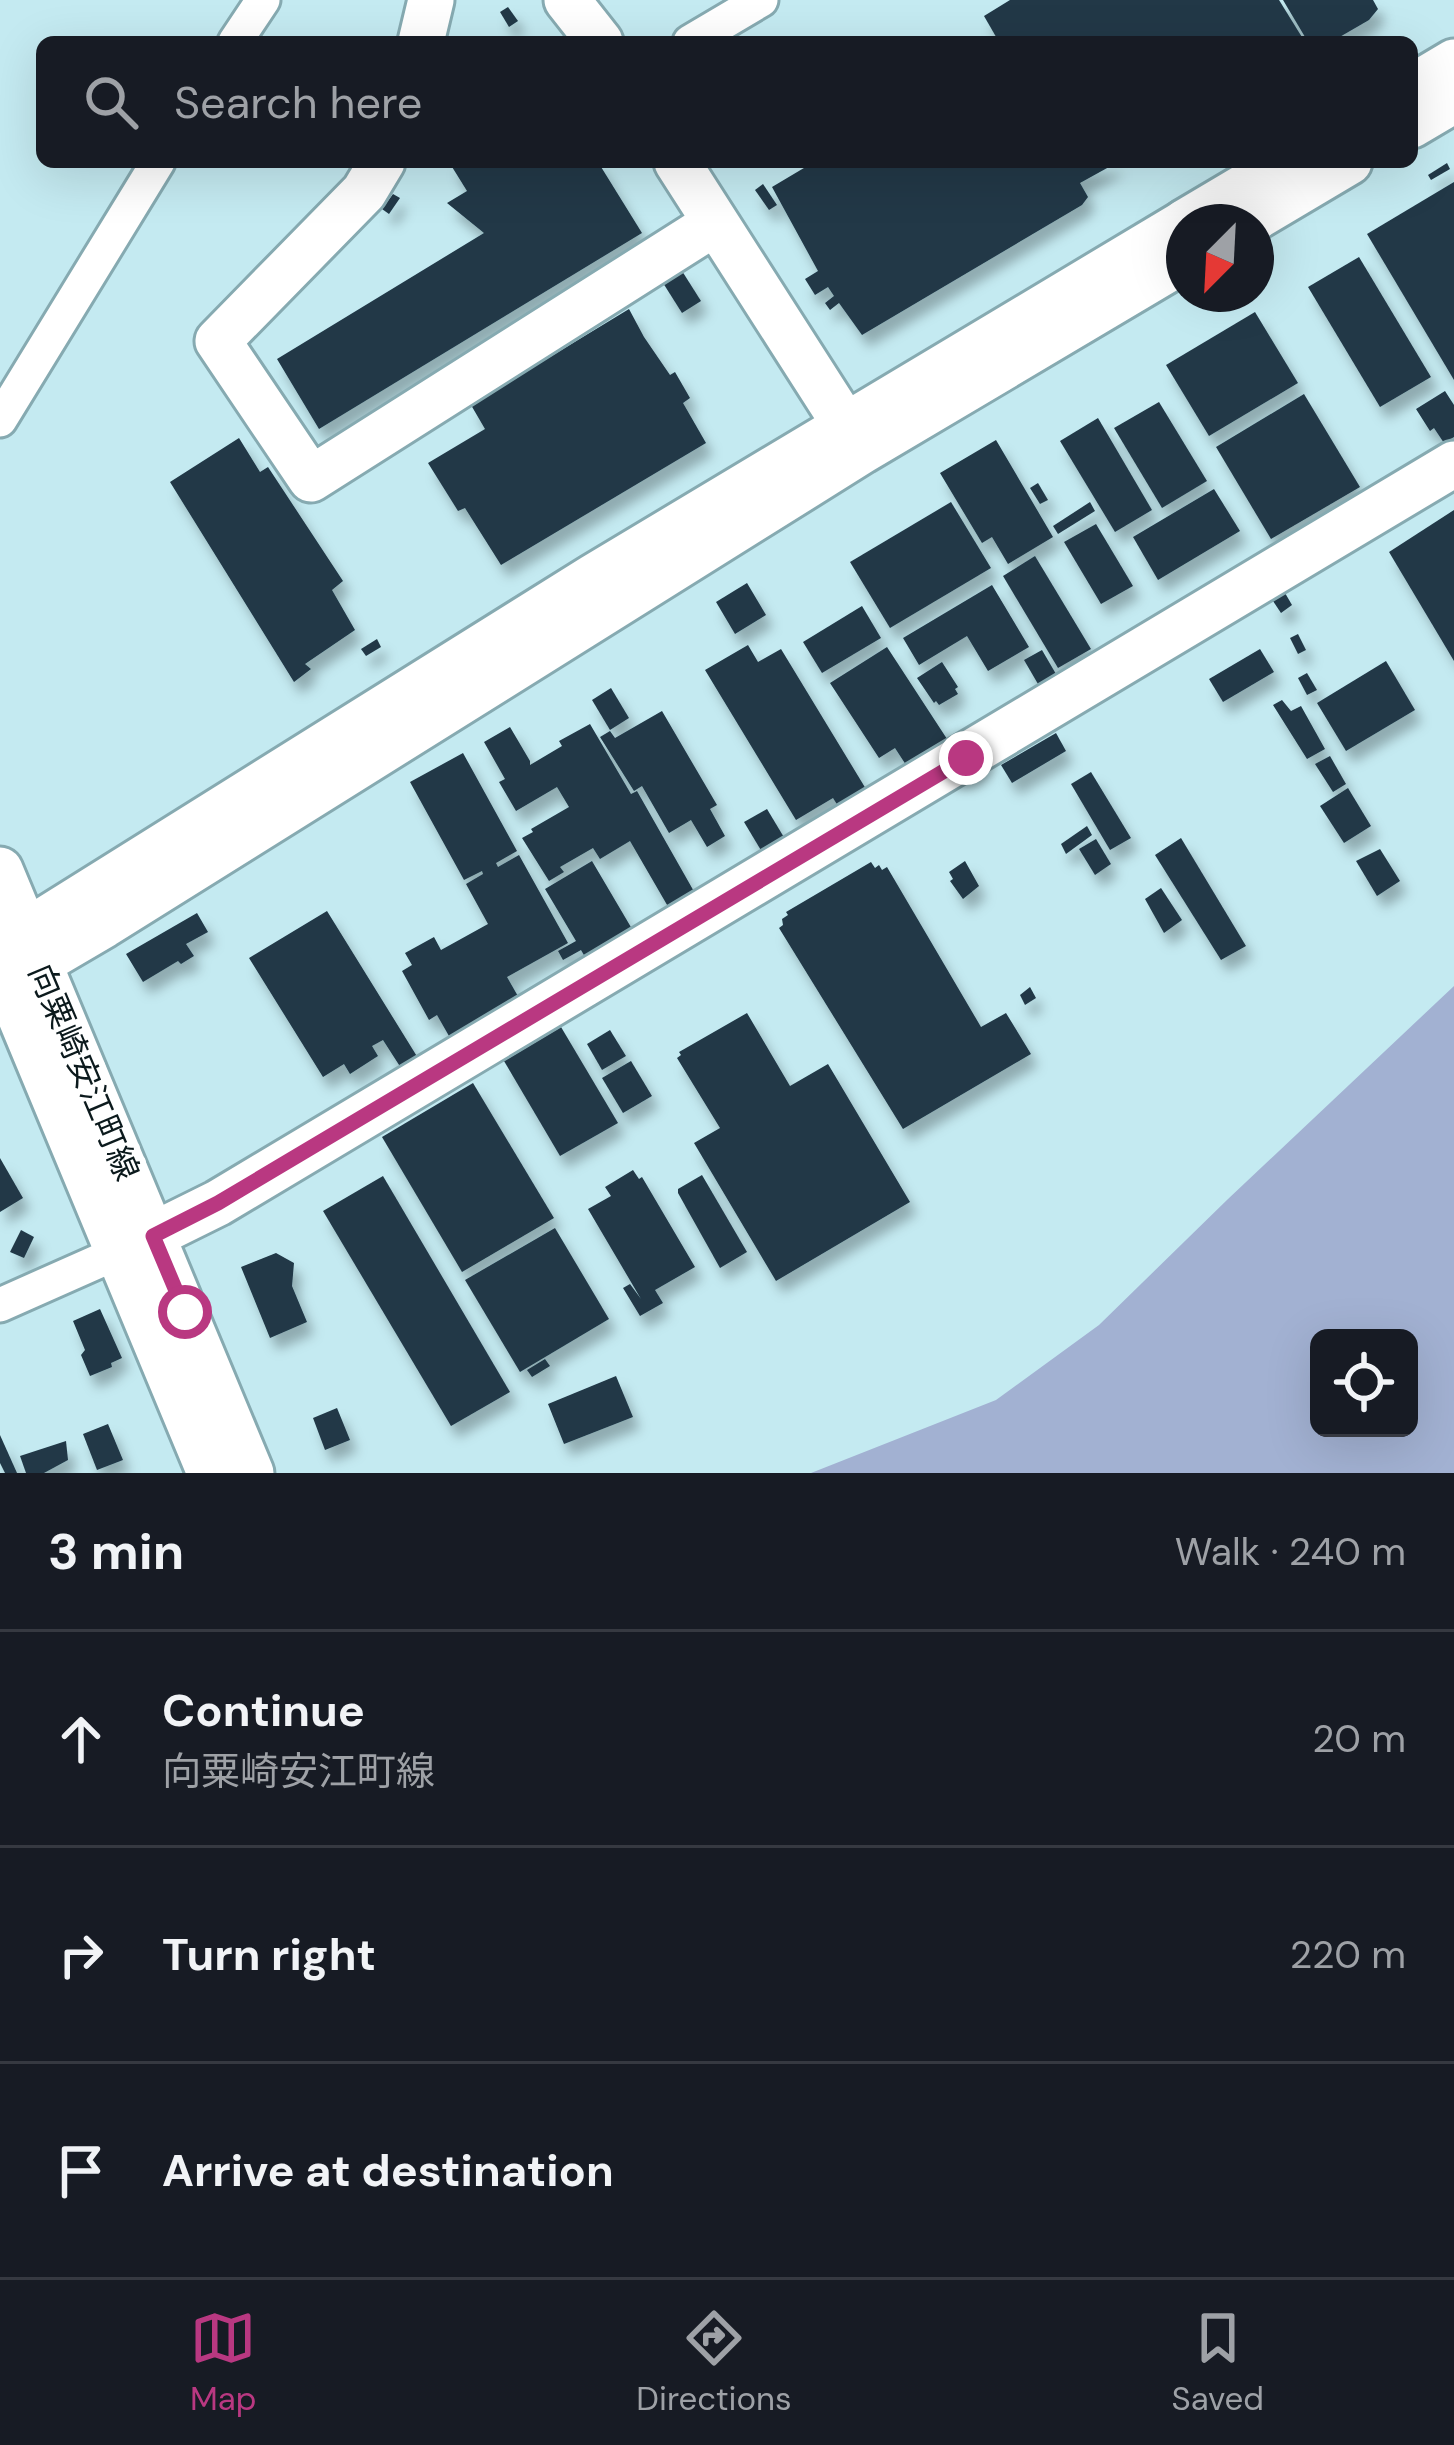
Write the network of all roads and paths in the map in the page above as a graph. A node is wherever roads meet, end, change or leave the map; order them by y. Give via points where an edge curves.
1 (262, 0) edge
2 (431, 0) edge
3 (567, 0) edge
4 (761, 0) edge
5 (240, 36) edge
6 (422, 36) edge
7 (595, 36) edge
8 (700, 36) edge
9 (1454, 62) edge
10 (1418, 83) edge
11 (1454, 100) edge
12 (1418, 121) edge
13 (154, 168) edge
14 (378, 168) edge
15 (681, 168) edge
16 (1276, 168) edge
17 (1339, 168) edge
18 (1215, 204) edge
19 (1274, 207) edge
20 (715, 223) junction
21 (1166, 234) edge
22 (1166, 270) edge
23 (0, 420) edge
24 (853, 438) junction
25 (1454, 464) edge
26 (0, 870) edge
27 (12, 964) edge
28 (135, 1244) junction
29 (0, 1305) edge
30 (167, 1320) junction
31 (210, 1473) edge
32 (251, 1473) edge

1 - 5 street
2 - 6 street
3 - 7 street
4 - 8 street
9 - 10 street
11 - 12 street
13 - 23 street
14 - 20 street via 218,341 311,479
15 - 20 street
16 - 18 street
17 - 19 street
20 - 24 street
21 - 24 street
22 - 24 street
24 - 27 street
25 - 28 street via 218,1203
26 - 27 street, 向粟崎安江町線
27 - 28 street, 向粟崎安江町線
28 - 29 street
28 - 30 street, 向粟崎安江町線
30 - 31 street, 向粟崎安江町線
30 - 32 street, 向粟崎安江町線

